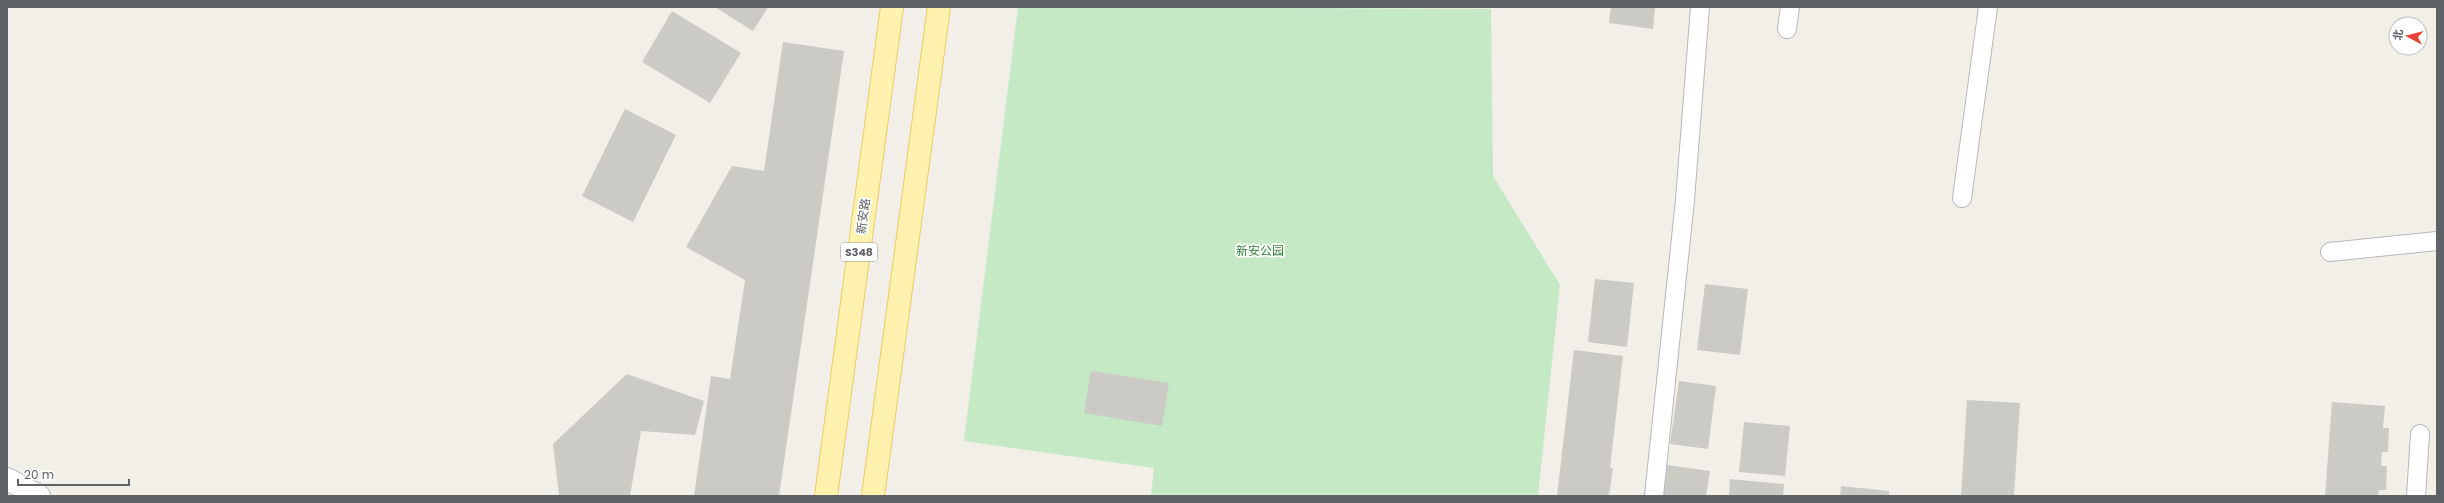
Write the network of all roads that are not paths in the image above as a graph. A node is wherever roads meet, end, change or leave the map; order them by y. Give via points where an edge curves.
1 (892, 7) edge
2 (939, 7) edge
3 (1700, 7) edge
4 (1790, 7) edge
5 (1988, 7) edge
6 (1787, 29) dead end
7 (1962, 198) dead end
8 (2437, 241) edge
9 (2330, 252) dead end
10 (2420, 434) dead end
11 (7, 480) edge
12 (39, 496) edge
13 (826, 496) edge
14 (873, 496) edge
15 (1654, 496) edge
16 (2416, 496) edge

1 - 13 main road, 新安路 / S348
2 - 14 main road
3 - 15 lane via 1685,200
4 - 6 lane
5 - 7 lane
8 - 9 lane
10 - 16 lane
11 - 12 street

